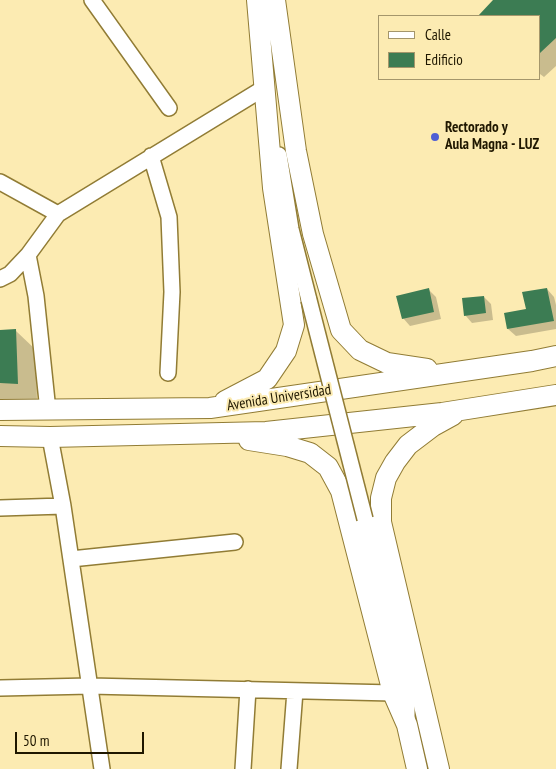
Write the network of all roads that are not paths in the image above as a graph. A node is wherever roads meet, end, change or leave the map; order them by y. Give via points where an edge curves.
1 (92, 0) edge
2 (258, 0) edge
3 (274, 0) edge
4 (267, 20) junction
5 (264, 88) junction
6 (169, 108) dead end
7 (151, 156) junction
8 (0, 182) edge
9 (58, 214) junction
10 (28, 255) junction
11 (0, 279) edge
12 (556, 356) edge
13 (449, 372) junction
14 (168, 373) dead end
15 (556, 394) edge
16 (210, 408) junction
17 (0, 410) edge
18 (461, 410) junction
19 (48, 411) junction
20 (208, 433) junction
21 (0, 436) edge
22 (50, 437) junction
23 (63, 506) junction
24 (0, 508) edge
25 (235, 542) dead end
26 (71, 560) junction
27 (90, 686) junction
28 (0, 688) edge
29 (248, 689) junction
30 (400, 690) junction
31 (295, 691) junction
32 (428, 724) junction
33 (102, 769) edge
34 (243, 769) edge
35 (289, 769) edge
36 (417, 769) edge
37 (439, 769) edge

1 - 6 street
2 - 4 street
2 - 5 street
3 - 4 street
3 - 13 street via 296,151 313,234 341,330 360,350 388,363
4 - 30 street, bridge via 279,157 290,229 365,519
5 - 7 street
5 - 16 street via 273,188 294,325 286,351 267,379
7 - 9 street
7 - 14 street via 169,216 172,292
8 - 9 street
9 - 10 street
10 - 11 street via 10,274
10 - 19 street via 36,296
12 - 13 street, Avenida Universidad
13 - 16 street, Avenida Universidad
15 - 18 street, Avenida Universidad
16 - 19 street, Avenida Universidad
17 - 19 street, Avenida Universidad
18 - 20 street, Avenida Universidad via 266,432
18 - 32 street via 408,445 394,462 381,498 381,522
20 - 22 street, Avenida Universidad
20 - 30 street via 287,446 310,453 328,467 341,491
21 - 22 street, Avenida Universidad
22 - 23 street
23 - 24 street
23 - 26 street
25 - 26 street
26 - 27 street
27 - 28 street
27 - 29 street
27 - 33 street
29 - 31 street
29 - 34 street
30 - 31 street
30 - 32 street
30 - 36 street
31 - 35 street
32 - 37 street

